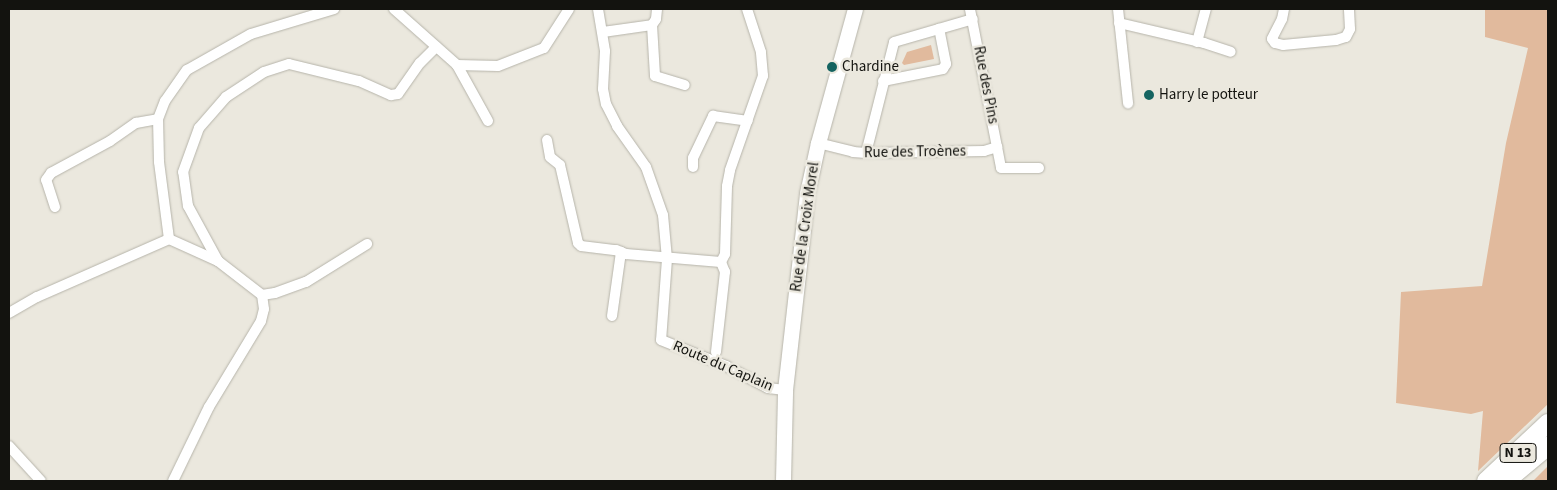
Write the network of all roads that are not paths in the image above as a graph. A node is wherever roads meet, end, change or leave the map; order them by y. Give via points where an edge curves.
1 (334, 9) edge
2 (394, 9) edge
3 (570, 9) edge
4 (598, 9) edge
5 (657, 9) edge
6 (747, 9) edge
7 (855, 9) edge
8 (1118, 9) edge
9 (1206, 9) edge
10 (1284, 9) edge
11 (1349, 9) edge
12 (972, 14) edge
13 (1120, 23) junction
14 (652, 25) junction
15 (939, 29) junction
16 (603, 32) junction
17 (1197, 42) junction
18 (436, 46) junction
19 (1231, 52) dead end
20 (456, 65) junction
21 (883, 81) junction
22 (685, 85) dead end
23 (1128, 103) dead end
24 (158, 119) junction
25 (488, 120) dead end
26 (748, 121) junction
27 (547, 140) dead end
28 (818, 143) junction
29 (997, 147) junction
30 (866, 153) junction
31 (693, 167) dead end
32 (1039, 168) dead end
33 (55, 207) dead end
34 (169, 239) junction
35 (367, 244) dead end
36 (621, 252) junction
37 (667, 258) junction
38 (218, 261) junction
39 (720, 262) junction
40 (262, 295) junction
41 (9, 313) edge
42 (612, 316) dead end
43 (716, 352) dead end
44 (784, 390) junction
45 (1548, 422) edge
46 (9, 446) edge
47 (1548, 448) edge
48 (41, 481) edge
49 (173, 481) edge
50 (783, 481) edge
51 (1486, 481) edge
52 (1506, 481) edge
53 (1519, 481) edge

1 - 24 street via 251,34 188,70 166,101
2 - 18 street
3 - 20 street via 544,48 498,66
4 - 16 street
5 - 14 street
6 - 26 street via 764,69
7 - 28 main road, Rue de la Croix Morel
8 - 13 street
9 - 17 street
10 - 11 street via 1272,39 1283,45 1342,39 1350,29
12 - 15 street
12 - 29 street, Rue des Pins
13 - 17 street
13 - 23 street
14 - 16 street
14 - 22 street via 655,76
15 - 21 street via 894,42
15 - 21 street via 946,64 943,69
16 - 37 street via 606,104 652,179 663,216
17 - 19 street
18 - 20 street
18 - 38 street via 398,94 391,95 359,81 289,64 264,72 226,97 199,128 184,172 188,206
20 - 25 street
21 - 30 street
24 - 33 street via 136,123 51,173 46,180
24 - 34 street via 159,162
26 - 31 street via 713,116 693,158
26 - 39 street via 729,178 725,254
27 - 36 street via 550,157 560,165 578,243
28 - 30 street, Rue des Troènes
28 - 44 main road, Rue de la Croix Morel via 807,193
29 - 30 street, Rue des Troènes via 984,151
29 - 32 street, Rue des Pins via 1001,168
34 - 38 street
34 - 41 street via 37,296
35 - 40 street via 306,282
36 - 37 street
36 - 42 street
37 - 39 street
37 - 44 street, Route du Caplain via 661,340 726,366 768,388
38 - 40 street
39 - 43 street via 725,272
40 - 49 street via 264,309 261,321 209,408
44 - 50 main road, Rue de la Croix Morel
45 - 51 highway, N 13
46 - 48 street
47 - 52 highway, N 13
47 - 53 highway

